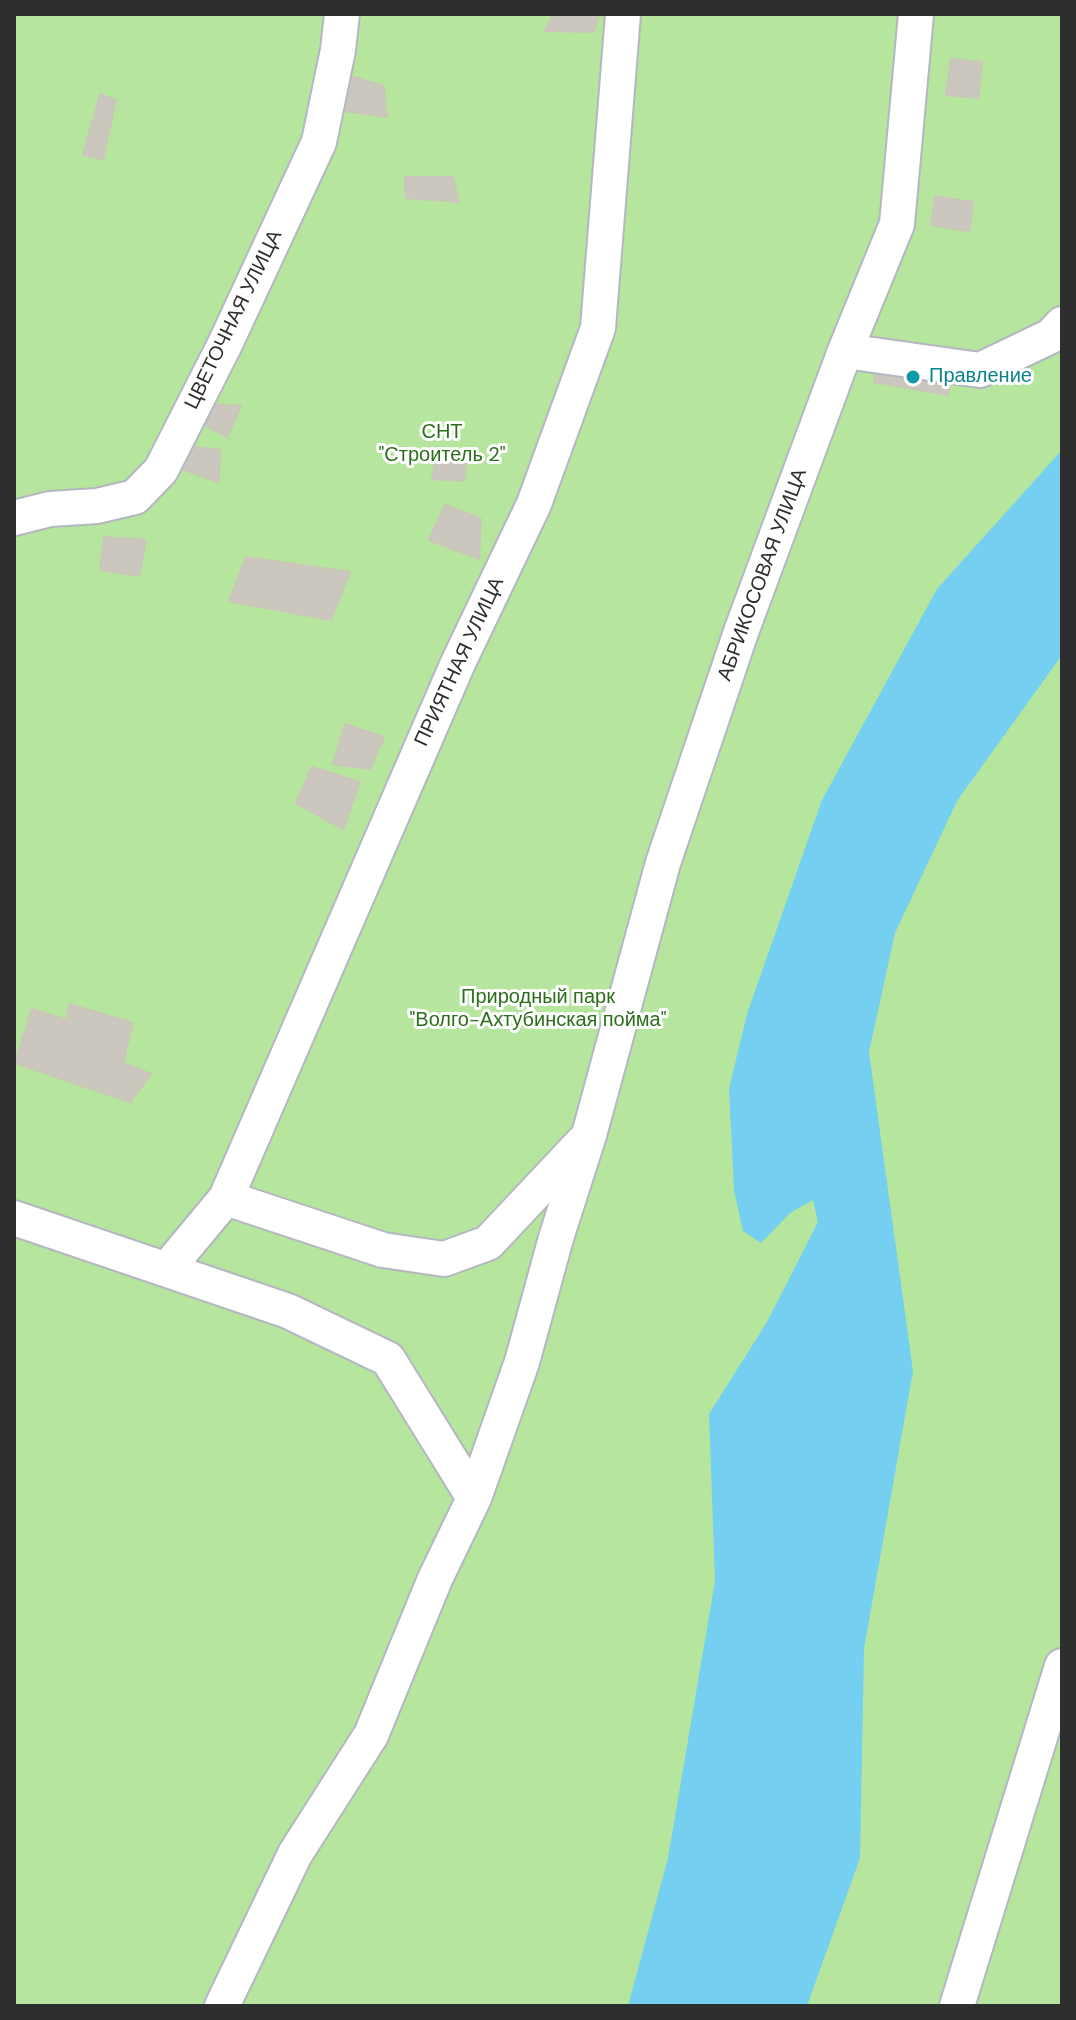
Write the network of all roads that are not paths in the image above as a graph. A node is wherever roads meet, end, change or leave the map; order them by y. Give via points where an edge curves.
1 (342, 14) edge
2 (623, 14) edge
3 (916, 14) edge
4 (1062, 324) edge
5 (845, 351) junction
6 (14, 518) edge
7 (589, 1135) junction
8 (226, 1198) junction
9 (14, 1218) edge
10 (167, 1269) junction
11 (474, 1498) junction
12 (1062, 1666) edge
13 (222, 2006) edge
14 (957, 2006) edge

1 - 6 street, ЦВЕТОЧНАЯ УЛИЦА via 319,142 161,470 135,497
2 - 8 street, ПРИЯТНАЯ УЛИЦА via 598,328 534,504 458,663
3 - 5 street, АБРИКОСОВАЯ УЛИЦА via 897,224
4 - 5 street via 1051,336 980,370
5 - 7 street, АБРИКОСОВАЯ УЛИЦА via 663,863
7 - 8 street via 488,1243 444,1259 383,1250
7 - 11 street, АБРИКОСОВАЯ УЛИЦА via 522,1362
8 - 10 street, ПРИЯТНАЯ УЛИЦА
9 - 10 street
10 - 11 street via 288,1311 388,1359
11 - 13 street, АБРИКОСОВАЯ УЛИЦА via 371,1735 295,1854
12 - 14 street

